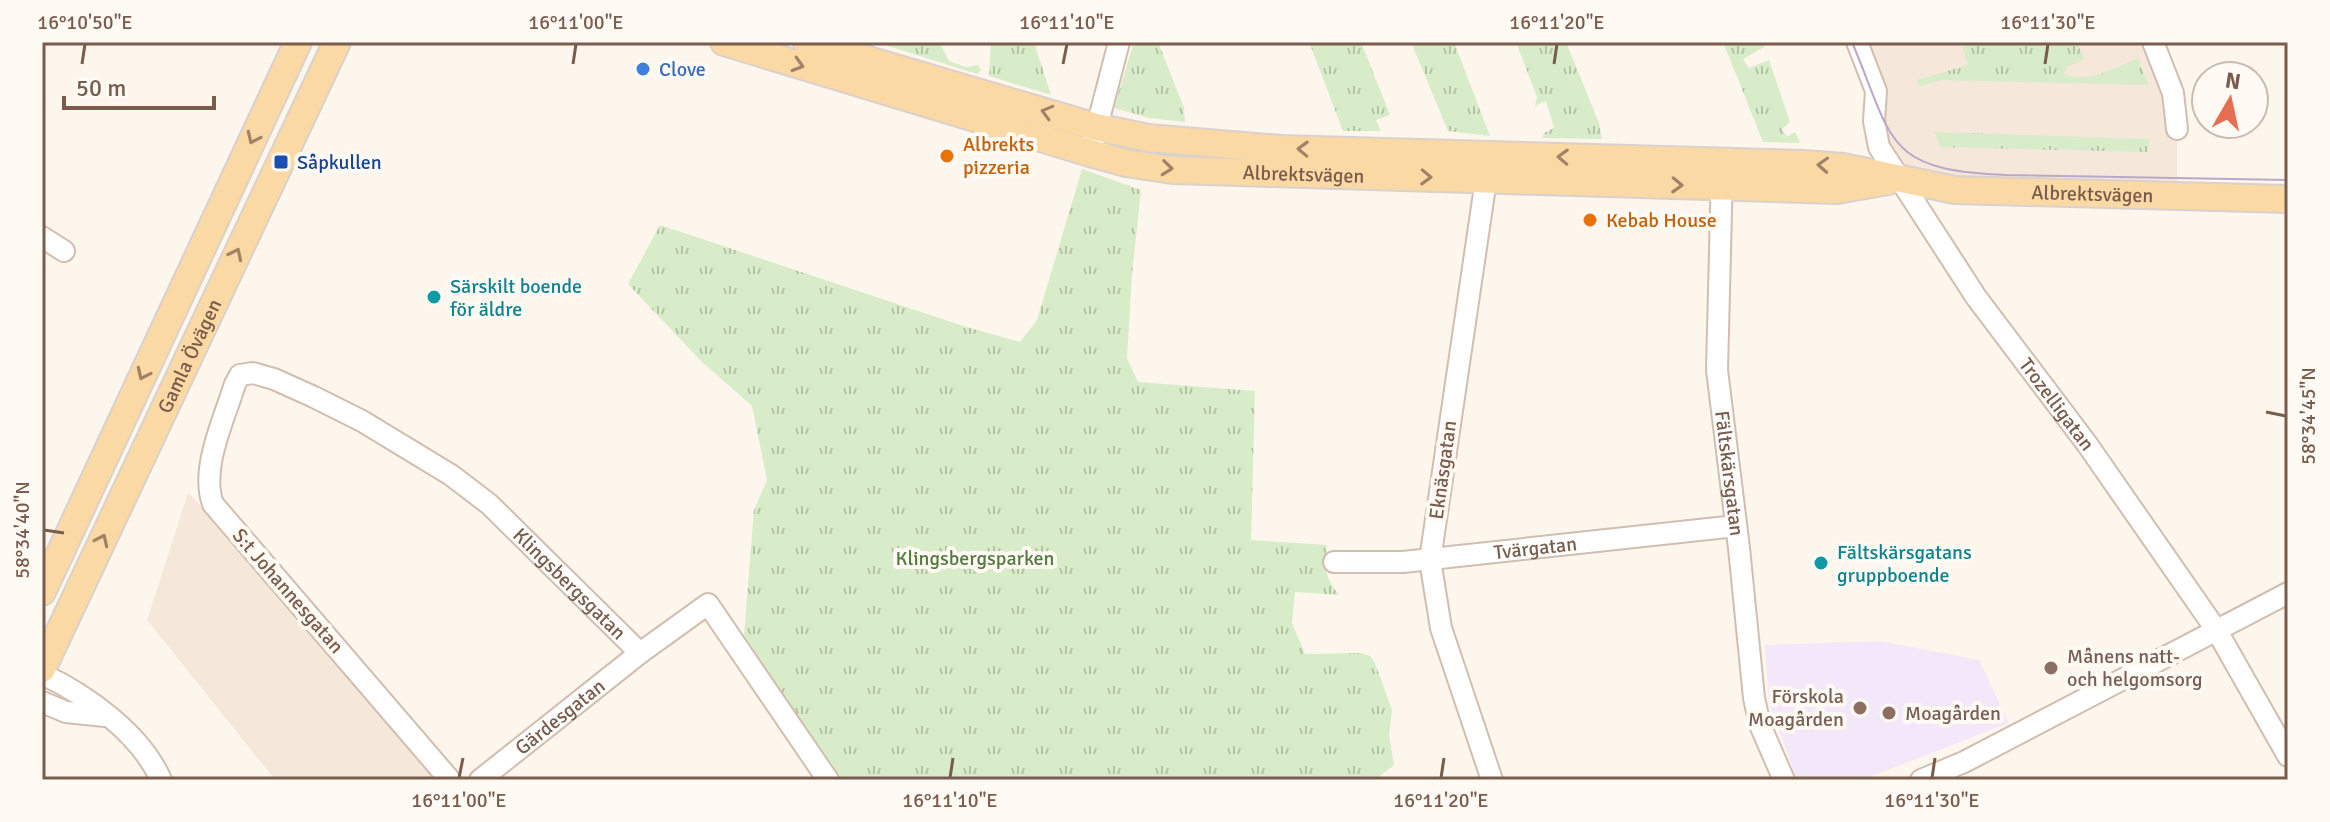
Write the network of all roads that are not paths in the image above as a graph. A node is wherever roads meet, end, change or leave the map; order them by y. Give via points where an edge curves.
1 (298, 42) edge
2 (337, 42) edge
3 (724, 42) edge
4 (807, 42) edge
5 (1119, 42) edge
6 (1857, 42) edge
7 (2153, 42) edge
8 (1096, 127) junction
9 (2177, 129) dead end
10 (1090, 153) junction
11 (1488, 167) junction
12 (1722, 174) junction
13 (1900, 179) junction
14 (2288, 199) edge
15 (42, 237) edge
16 (64, 251) dead end
17 (240, 375) joint
18 (1736, 526) junction
19 (1430, 560) junction
20 (1334, 562) dead end
21 (42, 592) edge
22 (2288, 593) edge
23 (2217, 631) junction
24 (640, 653) junction
25 (42, 671) edge
26 (42, 702) edge
27 (105, 716) junction
28 (2288, 756) edge
29 (1968, 771) edge
30 (161, 780) edge
31 (450, 780) edge
32 (480, 780) edge
33 (828, 780) edge
34 (1492, 780) edge
35 (1784, 780) edge
36 (1921, 780) edge

1 -> 21 main road, Gamla Övägen
25 -> 2 main road, Gamla Övägen
3 -> 10 main road, Albrektsvägen
8 -> 4 main road, Albrektsvägen
5 - 8 street
6 - 13 street, Trozelligatan via 1876,91 1879,147
7 - 9 street via 2173,93
8 - 10 street
11 -> 8 main road, Albrektsvägen via 1148,138
10 -> 11 main road, Albrektsvägen via 1172,170
11 - 12 main road, Albrektsvägen
11 - 19 street, Eknäsgatan
12 - 13 main road, Albrektsvägen via 1843,167
12 - 18 street, Fältskärsgatan via 1717,370
13 - 14 main road, Albrektsvägen via 1955,190
13 - 23 street, Trozelligatan via 1976,297
15 - 16 street
17 - 24 street, Klingsbergsgatan via 274,379 314,397 451,475 489,504
17 - 31 street, S:t Johannesgatan via 208,473 213,504
18 - 19 street, Tvärgatan
18 - 35 street, Fältskärsgatan via 1754,698
19 - 20 street, Tvärgatan
19 - 34 street, Eknäsgatan via 1441,628
22 - 23 street
23 - 28 street, Trozelligatan
23 - 29 street
24 - 32 street, Gärdesgatan
24 - 33 street, Klingsbergsgatan via 708,604
25 - 27 street
26 - 27 street via 66,712
27 - 30 street via 135,738
29 - 36 street

